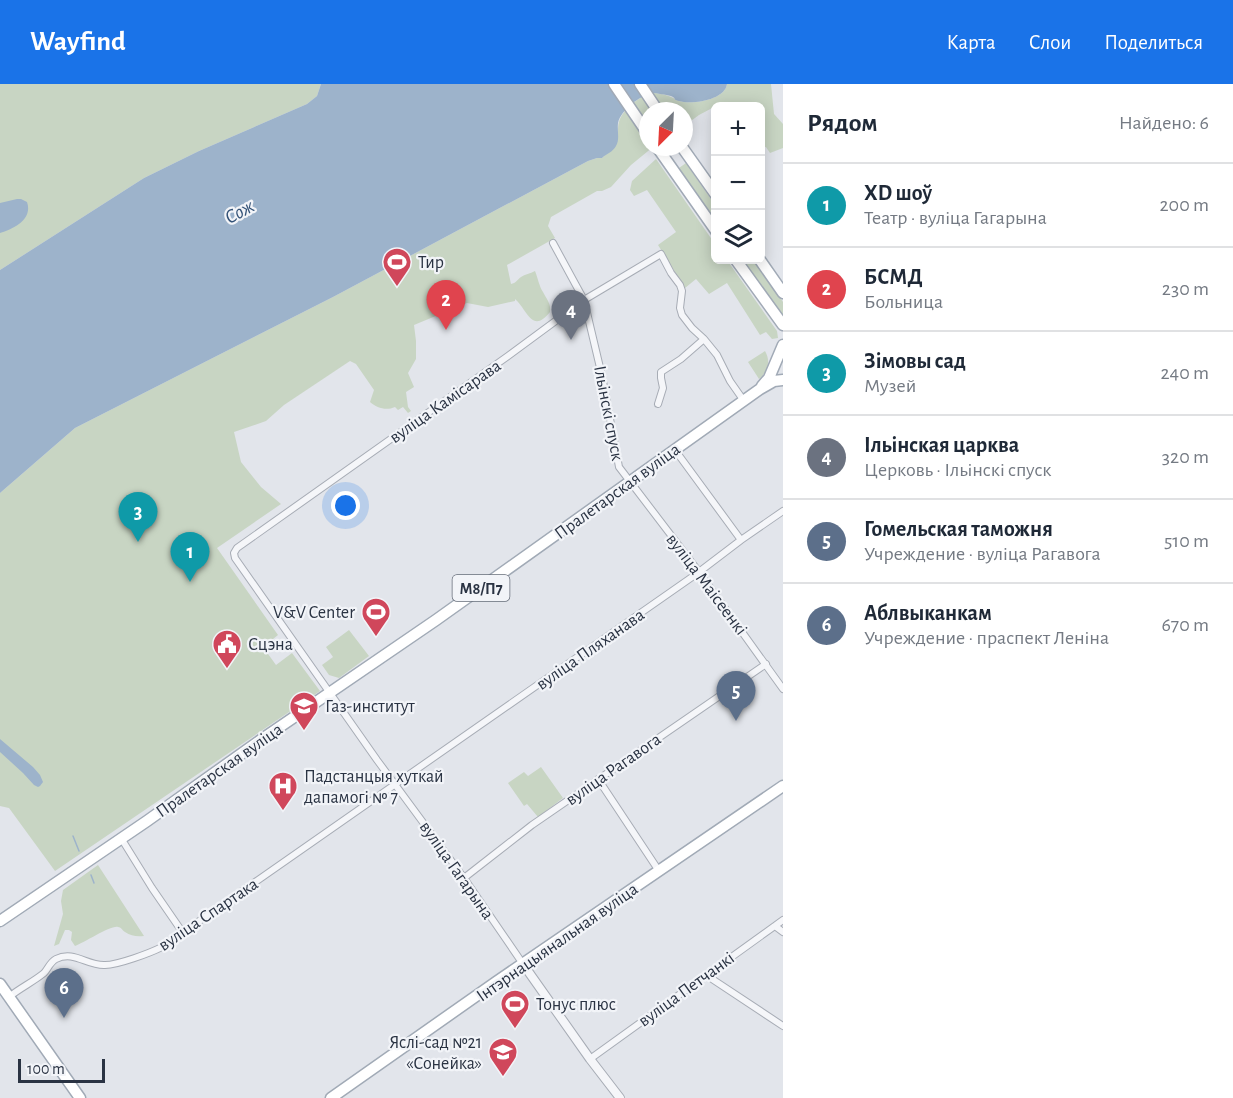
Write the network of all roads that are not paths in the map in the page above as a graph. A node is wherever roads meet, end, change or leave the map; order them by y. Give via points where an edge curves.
1 (614, 84) edge
2 (640, 84) edge
3 (652, 102) edge
4 (639, 121) edge
5 (663, 156) edge
6 (689, 156) edge
7 (711, 188) edge
8 (711, 224) edge
9 (553, 243) dead end
10 (739, 264) edge
11 (763, 264) edge
12 (783, 293) edge
13 (584, 300) junction
14 (782, 325) edge
15 (704, 339) junction
16 (782, 347) edge
17 (783, 373) edge
18 (783, 382) edge
19 (765, 387) junction
20 (744, 400) junction
21 (658, 404) dead end
22 (675, 450) junction
23 (629, 481) junction
24 (783, 511) edge
25 (741, 540) junction
26 (234, 553) joint
27 (699, 572) junction
28 (766, 664) junction
29 (783, 688) edge
30 (331, 693) junction
31 (598, 779) junction
32 (396, 785) junction
33 (783, 786) edge
34 (121, 838) junction
35 (659, 872) junction
36 (464, 878) junction
37 (0, 921) edge
38 (783, 921) edge
39 (775, 926) junction
40 (783, 932) edge
41 (183, 933) junction
42 (523, 964) junction
43 (706, 975) junction
44 (4, 990) edge
45 (783, 1026) edge
46 (590, 1059) junction
47 (80, 1098) edge
48 (331, 1098) edge
49 (620, 1098) edge

1 - 4 main road
2 - 3 main road
5 - 8 main road
6 - 7 main road
9 - 13 street, Ільінскі спуск
10 - 14 main road
11 - 12 main road
13 - 15 street, вуліца Камісарава via 661,254 680,285 682,315
13 - 23 street, Ільінскі спуск via 617,461
13 - 26 street, вуліца Камісарава
15 - 20 street
15 - 21 street via 661,372 663,388
16 - 17 main road, М8/П7 via 778,362
16 - 19 main road, Пралетарская вуліца / М8/П7
18 - 19 main road, Пралетарская вуліца / М8/П7 via 774,381
19 - 20 main road, Пралетарская вуліца / М8/П7
20 - 22 main road, Пралетарская вуліца / М8/П7
22 - 23 main road, Пралетарская вуліца / М8/П7
22 - 25 street
23 - 27 street, вуліца Маісеенкі
23 - 30 main road, Пралетарская вуліца / М8/П7
24 - 25 street, вуліца Пляханава
25 - 27 street, вуліца Пляханава
26 - 30 street, вуліца Гагарына
27 - 28 street, вуліца Маісеенкі
27 - 32 street, вуліца Пляханава
28 - 29 street, вуліца Маісеенкі
28 - 31 street, вуліца Рагавога
30 - 32 street, вуліца Гагарына
30 - 34 main road, Пралетарская вуліца / М8/П7
31 - 35 street
31 - 36 street, вуліца Рагавога
32 - 36 street, вуліца Гагарына
32 - 41 street, вуліца Спартака
33 - 35 main road, Інтэрнацыянальная вуліца
34 - 37 main road, Пралетарская вуліца / М8/П7
34 - 41 street
35 - 42 main road, Інтэрнацыянальная вуліца
36 - 42 street, вуліца Гагарына
38 - 39 street, вуліца Петчанкі
39 - 40 street
39 - 43 street, вуліца Петчанкі
41 - 44 street, вуліца Спартака via 149,954 107,966 72,956 56,959 46,972
42 - 46 street, вуліца Гагарына
42 - 48 main road, Інтэрнацыянальная вуліца
43 - 45 street
43 - 46 street, вуліца Петчанкі
44 - 47 main road
46 - 49 street, вуліца Гагарына

